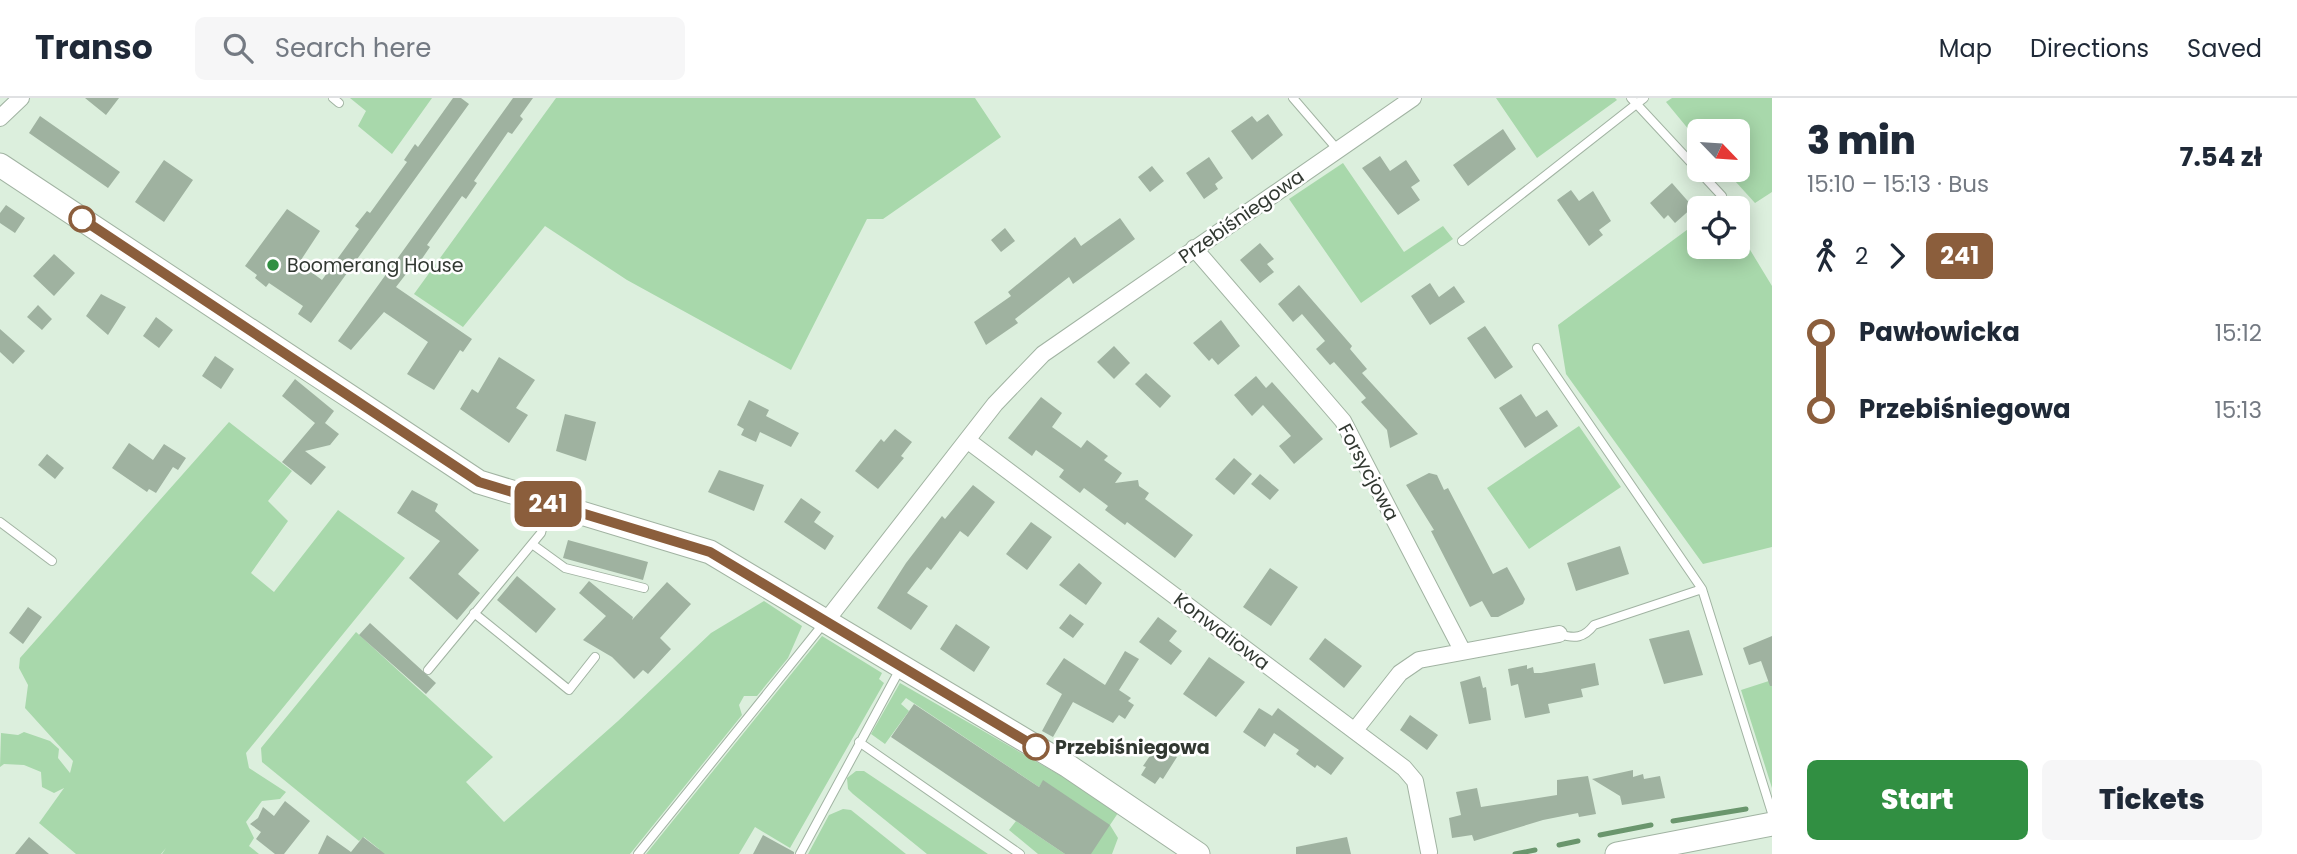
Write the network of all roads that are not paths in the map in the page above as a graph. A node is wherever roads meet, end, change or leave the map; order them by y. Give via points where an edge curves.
1 (20, 98) edge
2 (1293, 98) edge
3 (1413, 98) edge
4 (1644, 98) edge
5 (1633, 101) edge
6 (0, 118) edge
7 (1337, 149) junction
8 (0, 165) edge
9 (1722, 196) dead end
10 (1462, 241) dead end
11 (1194, 248) junction
12 (1537, 348) dead end
13 (967, 440) junction
14 (549, 504) junction
15 (0, 522) edge
16 (531, 544) junction
17 (52, 561) dead end
18 (644, 588) dead end
19 (1702, 589) junction
20 (474, 613) junction
21 (826, 621) junction
22 (1559, 634) joint
23 (1462, 650) junction
24 (595, 657) dead end
25 (902, 666) junction
26 (428, 670) dead end
27 (1355, 730) junction
28 (859, 742) junction
29 (1772, 813) edge
30 (1772, 824) edge
31 (1429, 852) edge
32 (638, 854) edge
33 (800, 854) edge
34 (1020, 854) edge
35 (1198, 854) edge
36 (1617, 854) edge

1 - 6 street
2 - 7 lane
3 - 7 street, Przebiśniegowa
4 - 5 lane
5 - 9 lane
5 - 10 lane
7 - 11 street, Przebiśniegowa
8 - 14 street via 459,470 493,488
11 - 13 street, Przebiśniegowa via 1043,354
11 - 23 street, Forsycjowa via 1343,421
12 - 19 lane
13 - 21 street, Przebiśniegowa
13 - 27 street, Konwaliowa
14 - 16 lane via 541,533
14 - 21 street via 710,552
15 - 17 lane
16 - 18 lane via 565,568
16 - 20 lane
19 - 22 lane via 1594,625 1587,634 1574,638
19 - 29 lane
20 - 24 lane via 569,690
20 - 26 lane
21 - 25 street
21 - 32 lane
22 - 23 street
23 - 27 street via 1419,660 1400,673
25 - 28 lane
25 - 35 street via 1078,772
27 - 31 street, Konwaliowa via 1415,781
28 - 33 lane
28 - 34 lane
30 - 36 street

